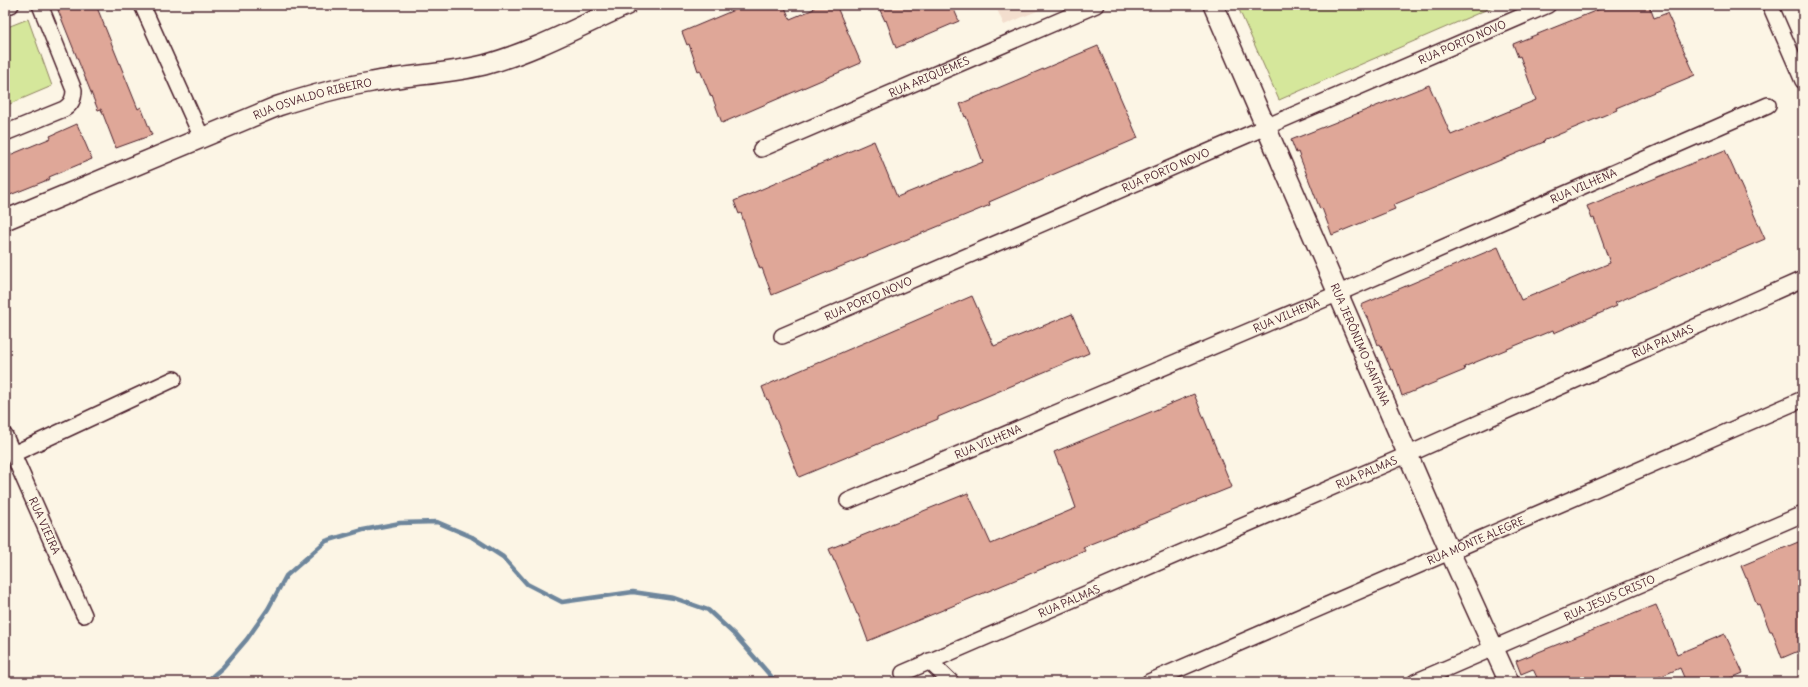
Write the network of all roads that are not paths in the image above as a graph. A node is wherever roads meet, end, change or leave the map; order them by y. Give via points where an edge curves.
1 (11, 5) edge
2 (40, 5) edge
3 (142, 5) edge
4 (627, 5) edge
5 (1096, 5) edge
6 (1213, 5) edge
7 (1548, 5) edge
8 (1770, 5) edge
9 (5, 8) edge
10 (1803, 81) edge
11 (1768, 105) dead end
12 (1266, 126) junction
13 (5, 133) edge
14 (202, 138) junction
15 (761, 149) dead end
16 (5, 220) edge
17 (1803, 279) edge
18 (1339, 293) junction
19 (782, 336) dead end
20 (174, 378) dead end
21 (1803, 399) edge
22 (5, 436) edge
23 (13, 454) junction
24 (1409, 454) junction
25 (848, 501) dead end
26 (1803, 514) edge
27 (1450, 552) junction
28 (84, 615) dead end
29 (1494, 648) junction
30 (929, 661) junction
31 (903, 673) dead end
32 (951, 682) edge
33 (1148, 682) edge
34 (1415, 682) edge
35 (1509, 682) edge

1 - 9 street
2 - 13 street via 74,90 74,96 69,106 64,109
3 - 14 street
4 - 14 street, RUA OSVALDO RIBEIRO via 525,51 484,65 324,91 278,106
5 - 15 street, RUA ARIQUEMES
6 - 12 street, RUA JERÔNIMO SANTANA
7 - 12 street, RUA PORTO NOVO
8 - 10 street
11 - 18 street, RUA VILHENA
12 - 18 street, RUA JERÔNIMO SANTANA
12 - 19 street, RUA PORTO NOVO
14 - 16 street, RUA OSVALDO RIBEIRO
17 - 24 street, RUA PALMAS
18 - 24 street, RUA JERÔNIMO SANTANA
18 - 25 street, RUA VILHENA
20 - 23 street
21 - 27 street, RUA MONTE ALEGRE
22 - 23 street, RUA VIEIRA
23 - 28 street, RUA VIEIRA
24 - 27 street, RUA JERÔNIMO SANTANA
24 - 30 street, RUA PALMAS
26 - 29 street, RUA JESUS CRISTO
27 - 29 street, RUA JERÔNIMO SANTANA
27 - 33 street, RUA MONTE ALEGRE
29 - 34 street, RUA JESUS CRISTO
29 - 35 street, RUA JERÔNIMO SANTANA
30 - 31 street, RUA PALMAS
30 - 32 street

